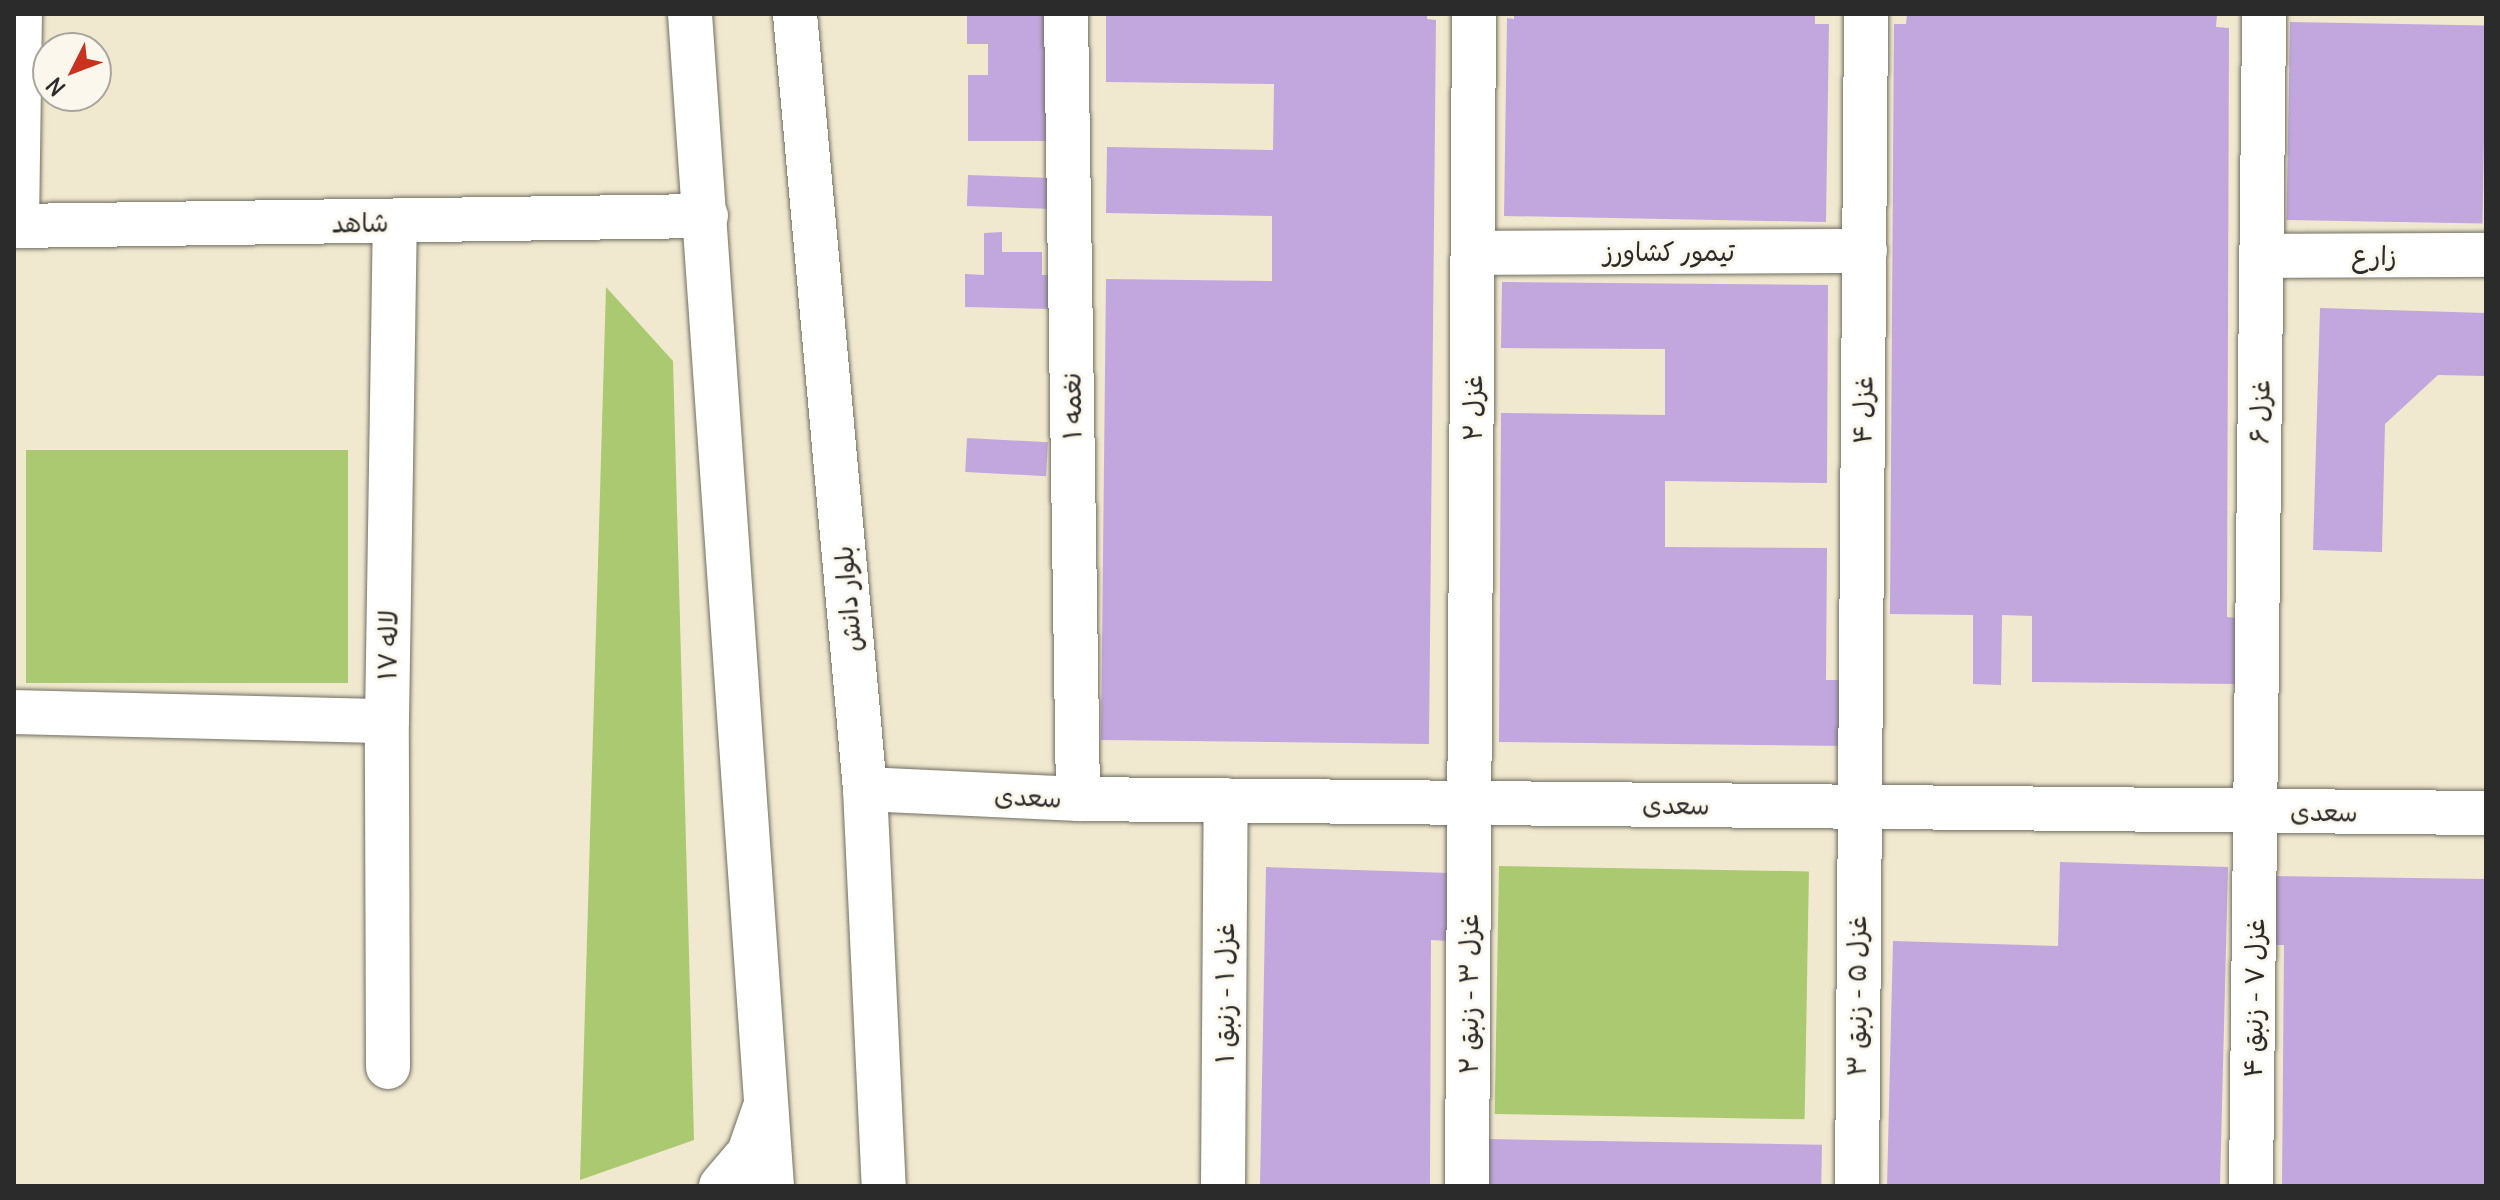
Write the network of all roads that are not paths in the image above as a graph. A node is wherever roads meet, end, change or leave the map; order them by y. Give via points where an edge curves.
1 (20, 14) edge
2 (690, 14) edge
3 (795, 14) edge
4 (1066, 14) edge
5 (1474, 14) edge
6 (1866, 14) edge
7 (2264, 14) edge
8 (706, 216) junction
9 (395, 223) junction
10 (16, 226) edge
11 (1865, 251) junction
12 (1474, 253) junction
13 (2486, 255) edge
14 (2261, 256) junction
15 (14, 712) edge
16 (387, 721) junction
17 (865, 789) junction
18 (1078, 799) junction
19 (1226, 800) junction
20 (1470, 803) junction
21 (1858, 807) junction
22 (2256, 811) junction
23 (2486, 813) edge
24 (388, 1067) dead end
25 (766, 1104) junction
26 (721, 1186) edge
27 (772, 1186) edge
28 (884, 1186) edge
29 (1223, 1186) edge
30 (1467, 1186) edge
31 (1857, 1186) edge
32 (2251, 1186) edge

1 - 10 street
2 - 8 street
3 - 17 street, بلوار دانش
4 - 18 street, نغمه ۱
5 - 12 street, غزل ۲
6 - 11 street, غزل ۴
7 - 14 street, غزل ۶
8 - 9 street, شاهد
8 - 25 street
9 - 10 street, شاهد
9 - 16 street, لاله ۱۷
11 - 12 street, تیمور کشاورز
11 - 21 street, غزل ۴
12 - 20 street, غزل ۲
13 - 14 street, زارع
14 - 22 street, غزل ۶
15 - 16 street
16 - 24 street, لاله ۱۷
17 - 18 street, سعدی
17 - 28 street, بلوار دانش
18 - 19 street, سعدی
19 - 20 street, سعدی
19 - 29 street, غزل ۱ - زنبق ۱
20 - 21 street, سعدی
20 - 30 street, غزل ۳ - زنبق ۲
21 - 22 street, سعدی
21 - 31 street, غزل ۵ - زنبق ۳
22 - 23 street, سعدی
22 - 32 street, غزل ۷ - زنبق ۴
25 - 26 street via 749,1153
25 - 27 street

